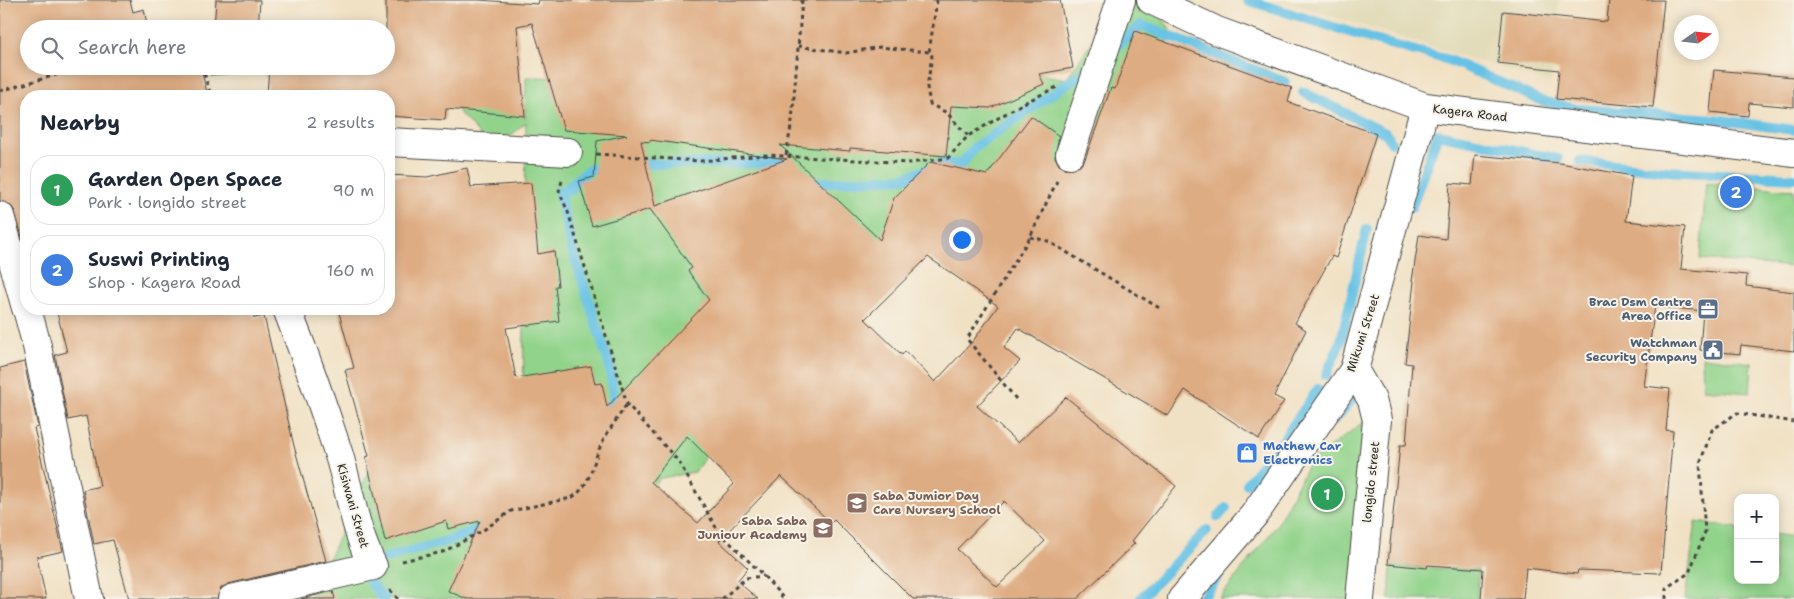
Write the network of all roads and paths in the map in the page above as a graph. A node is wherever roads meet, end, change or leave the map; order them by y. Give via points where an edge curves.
1 (802, 0) edge
2 (937, 0) edge
3 (1121, 0) edge
4 (1158, 3) edge
5 (798, 46) junction
6 (929, 52) junction
7 (56, 75) edge
8 (205, 75) edge
9 (1067, 80) dead end
10 (209, 90) edge
11 (0, 91) edge
12 (1425, 107) junction
13 (968, 136) junction
14 (395, 142) edge
15 (568, 152) junction
16 (1794, 153) edge
17 (1070, 154) joint
18 (786, 155) junction
19 (0, 216) edge
20 (1030, 237) junction
21 (20, 287) edge
22 (1161, 309) dead end
23 (28, 315) edge
24 (289, 315) edge
25 (1354, 370) junction
26 (1016, 399) dead end
27 (627, 404) junction
28 (1794, 422) edge
29 (373, 566) junction
30 (764, 576) junction
31 (89, 599) edge
32 (232, 599) edge
33 (722, 599) edge
34 (784, 599) edge
35 (1182, 599) edge
36 (1360, 599) edge
37 (1666, 599) edge

1 - 5 path
2 - 6 path
3 - 17 street
4 - 12 street, Kagera Road via 1216,31
5 - 6 path via 846,53 880,47
5 - 18 path
6 - 13 path via 932,56 927,87 930,104 947,113
7 - 11 path
8 - 10 path
9 - 13 path via 1053,91 1020,105
12 - 16 street, Kagera Road
12 - 25 street, Mikumi Street
13 - 18 path via 948,158 910,164
14 - 15 street
15 - 18 path via 700,161
15 - 27 path via 558,191 568,212
17 - 20 path
19 - 21 street
20 - 22 path via 1048,242
20 - 26 path via 967,339
23 - 31 street
24 - 29 street, Kisiwani Street via 309,366
25 - 35 street, Mikumi Street via 1254,515
25 - 36 street, longido street via 1372,400 1376,420
27 - 29 path via 602,442 586,485 578,494 512,511 443,552
27 - 30 path via 679,462 718,531
28 - 37 path via 1738,413 1712,430 1700,463 1705,532 1689,573 1666,588
29 - 32 street
30 - 33 path via 746,578
30 - 34 path

